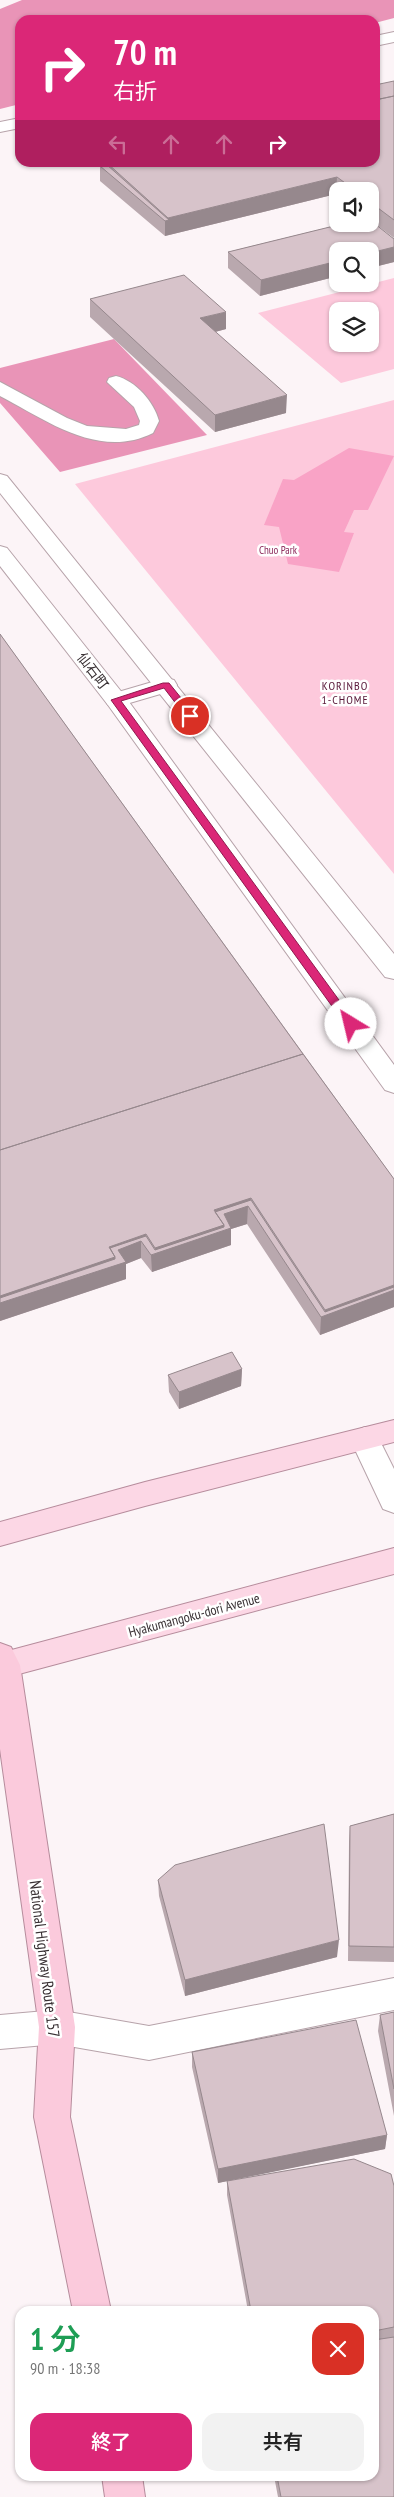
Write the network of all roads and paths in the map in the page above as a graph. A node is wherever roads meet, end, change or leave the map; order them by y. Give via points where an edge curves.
1 (394, 37) edge
2 (380, 40) edge
3 (15, 124) edge
4 (0, 127) edge
5 (116, 382) dead end
6 (0, 388) edge
7 (0, 480) edge
8 (0, 552) edge
9 (166, 685) junction
10 (116, 700) junction
11 (394, 971) edge
12 (394, 1084) edge
13 (394, 1431) edge
14 (365, 1439) junction
15 (394, 1501) edge
16 (0, 1534) edge
17 (394, 1561) edge
18 (2, 1661) edge
19 (394, 1994) edge
20 (56, 2026) junction
21 (0, 2032) edge
22 (91, 2306) edge
23 (123, 2481) edge
24 (126, 2497) edge

1 - 2 street
3 - 4 street
5 - 6 street via 148,411 146,428 136,434 123,436 82,431 49,417
7 - 9 street
8 - 10 street, 仙石町
9 - 10 street
9 - 11 street
10 - 12 street, 仙石町
13 - 14 main road
14 - 15 street
14 - 16 main road
17 - 18 main road, Hyakumangoku-dori Avenue
18 - 20 highway, National Highway Route 157
19 - 20 street via 149,2043
20 - 21 street
20 - 22 highway, National Highway Route 157 via 52,2117
23 - 24 highway

